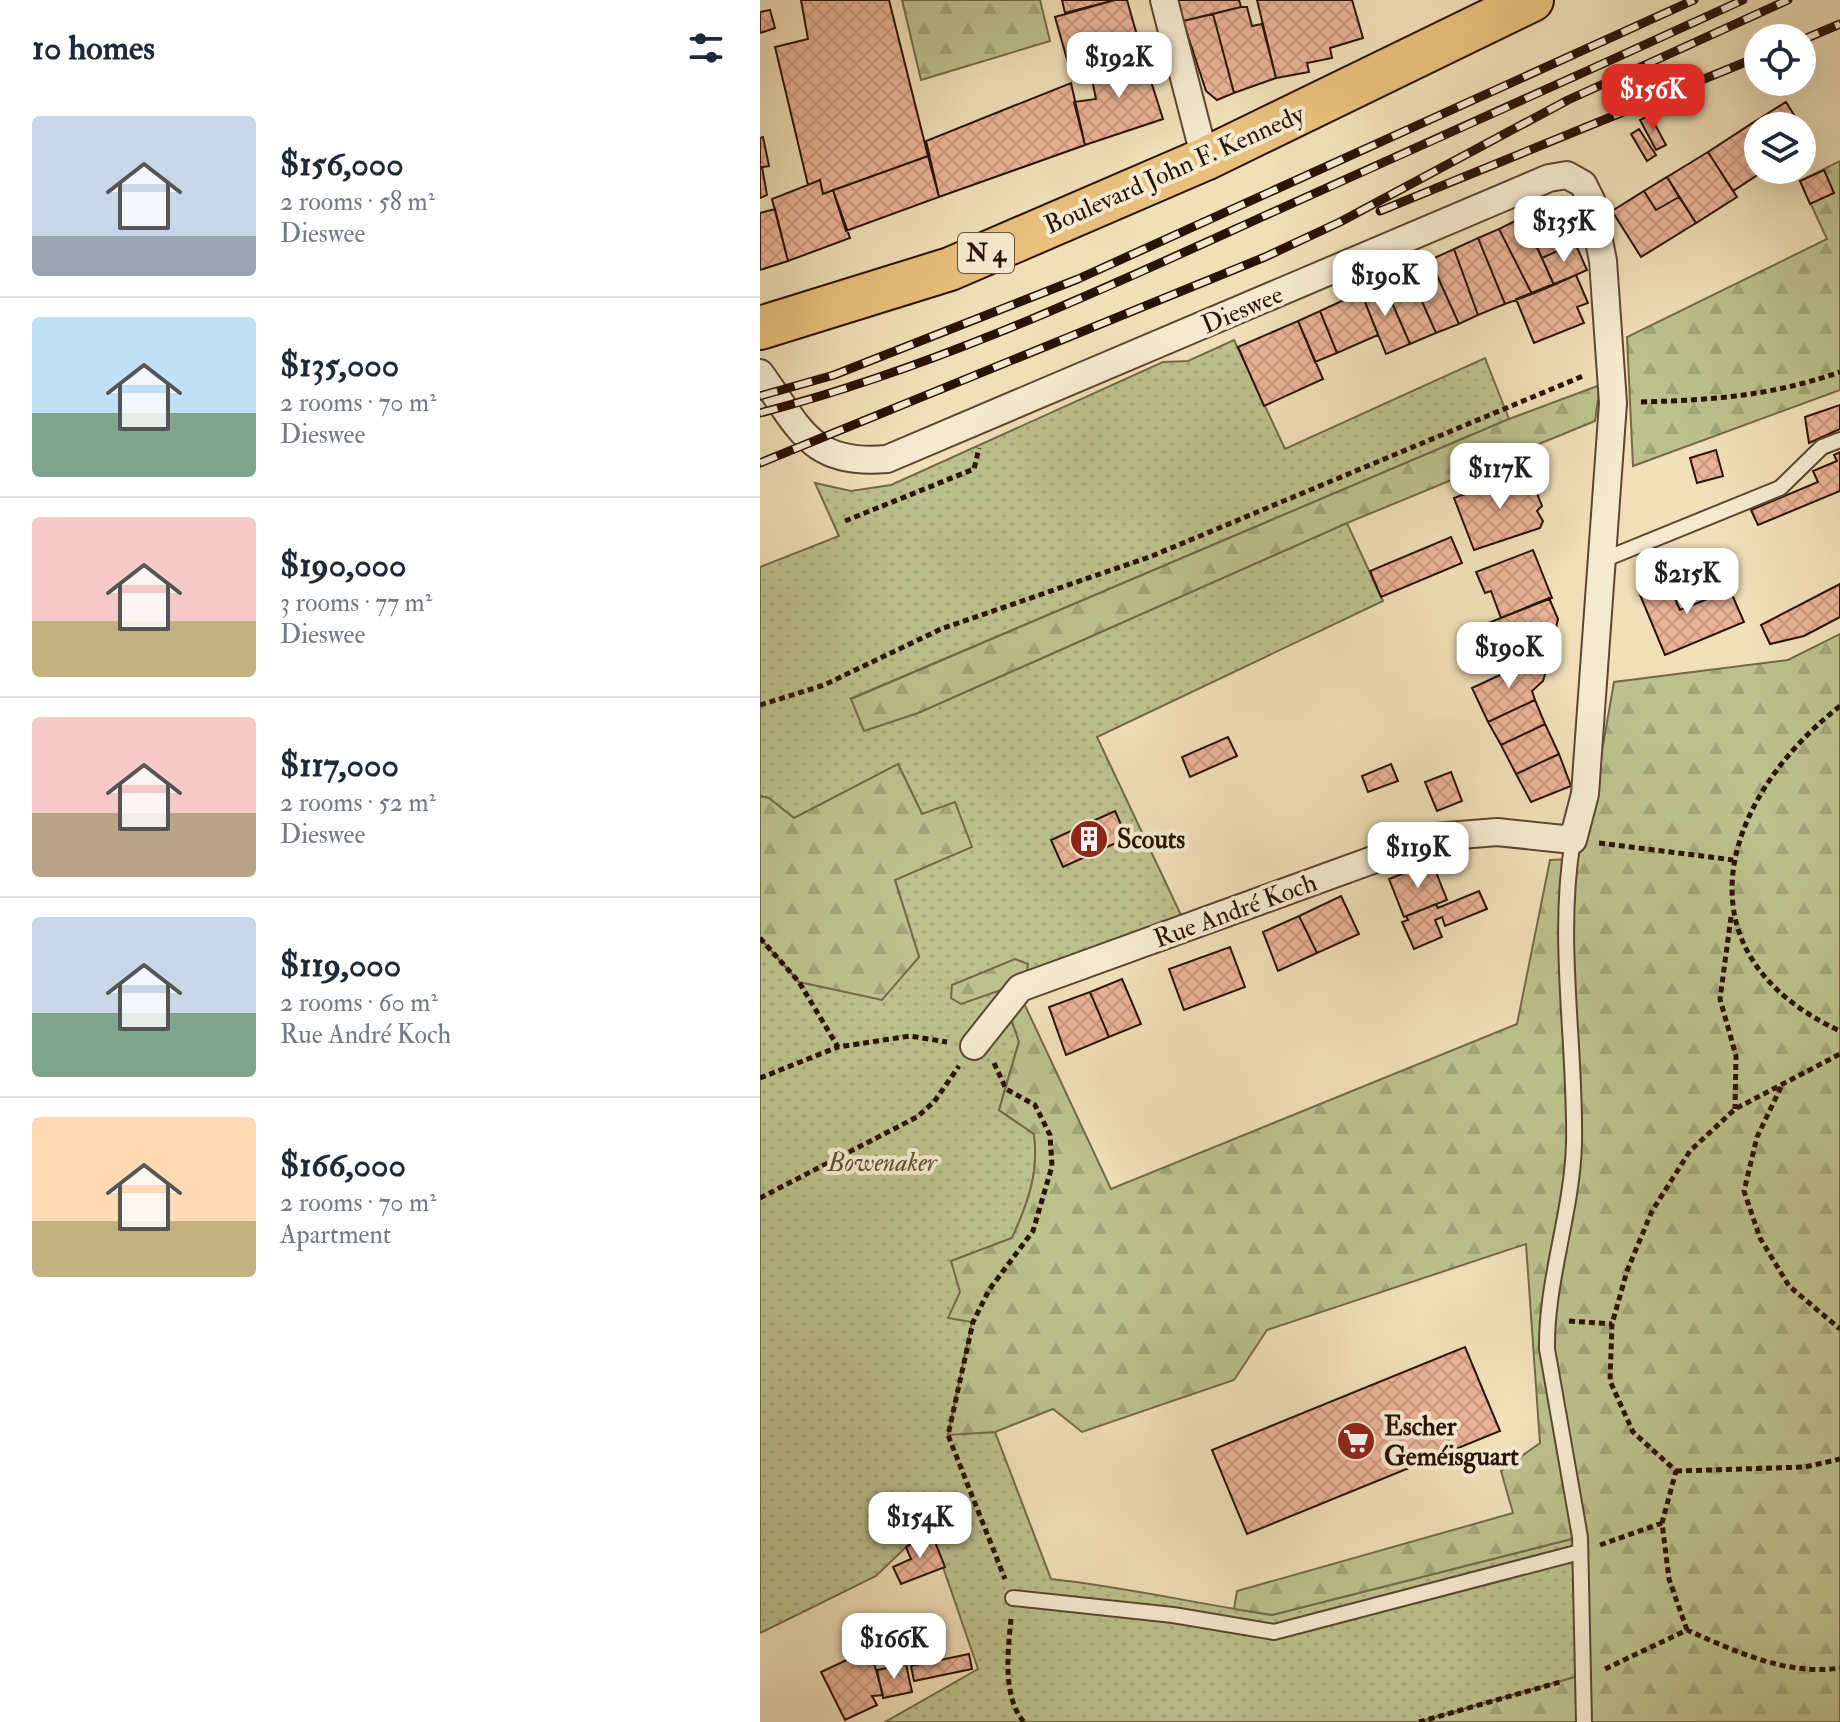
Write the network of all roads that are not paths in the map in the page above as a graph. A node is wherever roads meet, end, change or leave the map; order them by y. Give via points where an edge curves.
1 (1164, 0) edge
2 (1532, 0) edge
3 (1205, 159) junction
4 (760, 328) edge
5 (760, 373) edge
6 (1840, 440) edge
7 (1603, 560) junction
8 (1573, 840) junction
9 (974, 1046) road end
10 (1580, 1552) junction
11 (1013, 1598) road end
12 (1584, 1722) edge

1 - 3 street
2 - 3 main road, Boulevard John F. Kennedy / N 4
3 - 4 main road, Boulevard John F. Kennedy / N 4 via 950,269
5 - 7 street, Dieswee via 807,437 827,455 855,462 887,459 1549,178 1567,175 1583,184 1591,200 1603,261 1613,403
6 - 7 lane via 1822,447 1780,488
7 - 8 street, Dieswee via 1585,794
8 - 9 street, Rue André Koch via 1497,832 1436,837 1020,988
8 - 10 lane via 1568,956 1574,1147 1547,1349
10 - 11 lane via 1274,1632
10 - 12 lane

